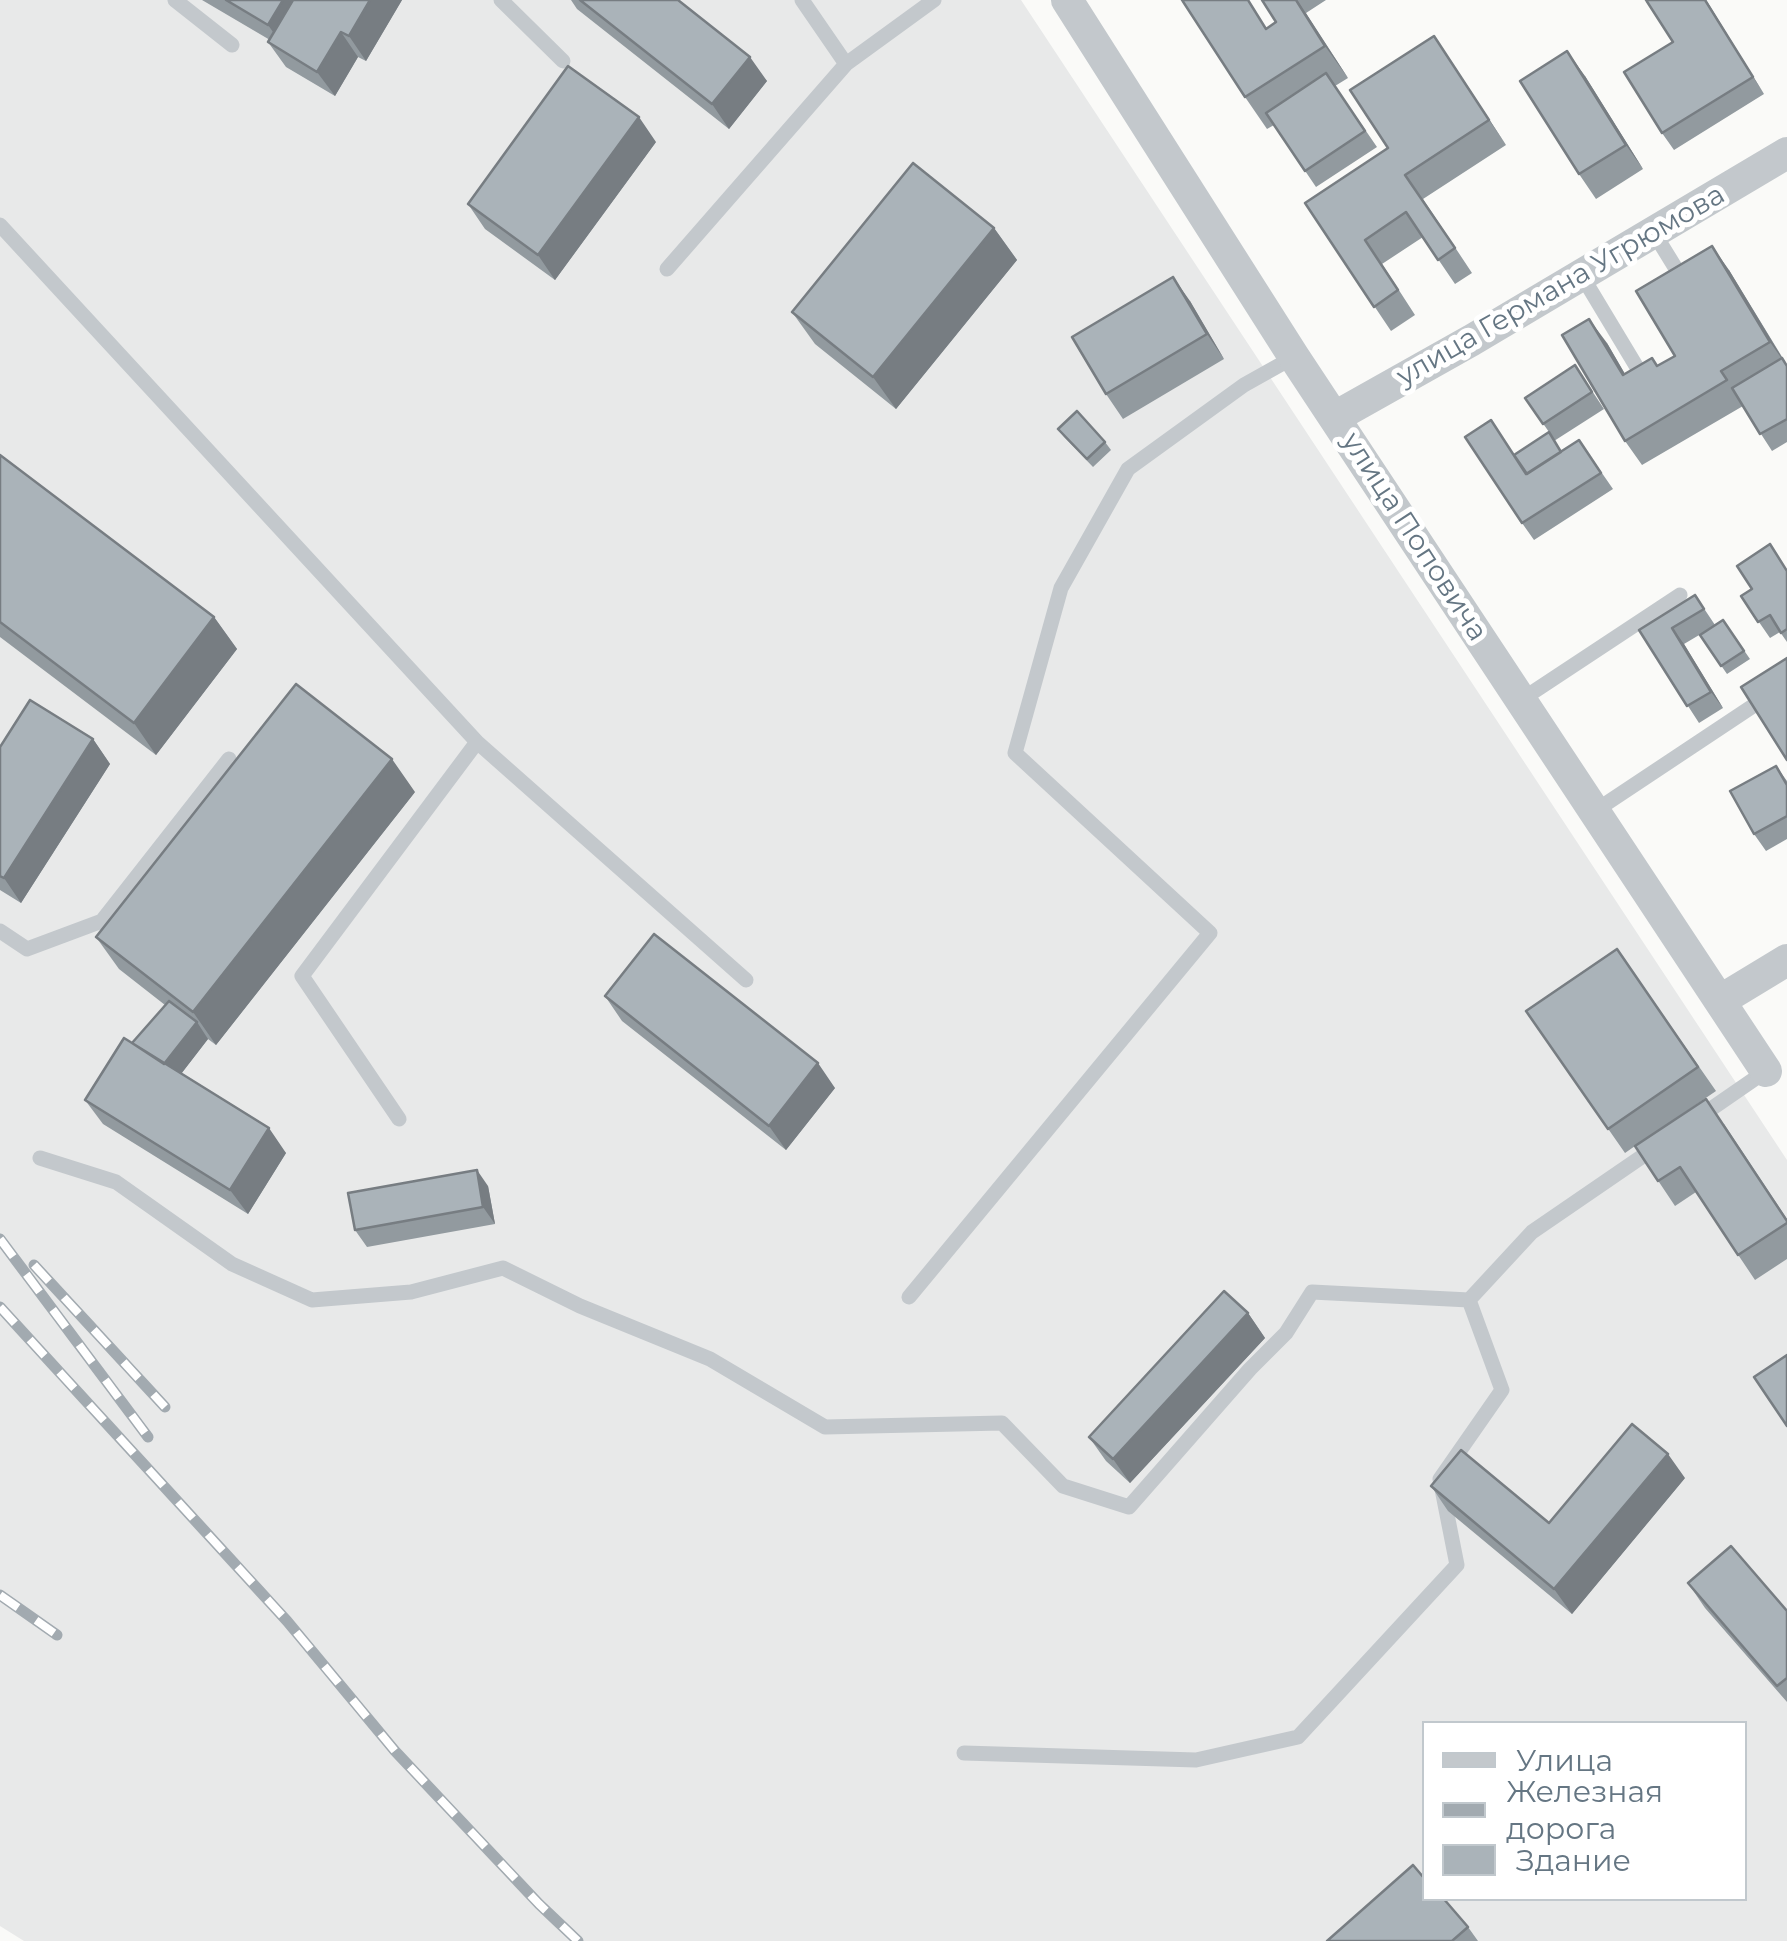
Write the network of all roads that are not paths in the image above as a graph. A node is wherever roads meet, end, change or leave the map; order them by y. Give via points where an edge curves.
1 (175, 0) edge
2 (502, 0) edge
3 (802, 0) edge
4 (934, 0) edge
5 (1067, 0) edge
6 (232, 45) dead end
7 (563, 60) dead end
8 (846, 64) junction
9 (1787, 153) edge
10 (0, 225) edge
11 (1654, 233) junction
12 (667, 270) dead end
13 (1582, 276) junction
14 (1690, 293) edge
15 (1294, 357) junction
16 (1650, 387) edge
17 (1335, 416) junction
18 (1680, 595) dead end
19 (1768, 696) edge
20 (1521, 700) junction
21 (477, 742) junction
22 (229, 759) dead end
23 (1594, 810) junction
24 (0, 931) edge
25 (1787, 960) edge
26 (746, 980) dead end
27 (1721, 1000) junction
28 (1766, 1071) joint
29 (399, 1119) dead end
30 (1688, 1124) edge
31 (1672, 1135) edge
32 (40, 1158) dead end
33 (909, 1297) dead end
34 (1469, 1300) junction
35 (964, 1753) dead end

1 - 6 lane
2 - 7 lane
3 - 8 lane
4 - 8 lane
5 - 15 street, улица Поповича
8 - 12 lane
9 - 11 street, улица Германа Угрюмова
10 - 21 lane
11 - 13 street, улица Германа Угрюмова
11 - 14 lane
13 - 16 lane
13 - 17 street, улица Германа Угрюмова
15 - 17 street, улица Поповича
15 - 33 lane via 1128,469 1060,588 1015,753 1210,933
17 - 20 street, улица Поповича
18 - 20 lane
19 - 23 lane
20 - 23 street, улица Поповича
21 - 26 lane
21 - 29 lane via 302,976
22 - 24 lane via 102,920 27,949
23 - 27 street, улица Поповича
25 - 27 street
27 - 28 street, улица Поповича
28 - 30 lane
31 - 34 lane via 1532,1232
32 - 34 lane via 116,1182 232,1264 312,1300 412,1292 502,1268 710,1359 825,1427 1002,1423 1064,1486 1129,1507 1286,1334 1312,1292
34 - 35 lane via 1502,1390 1440,1479 1456,1566 1298,1737 1196,1760

